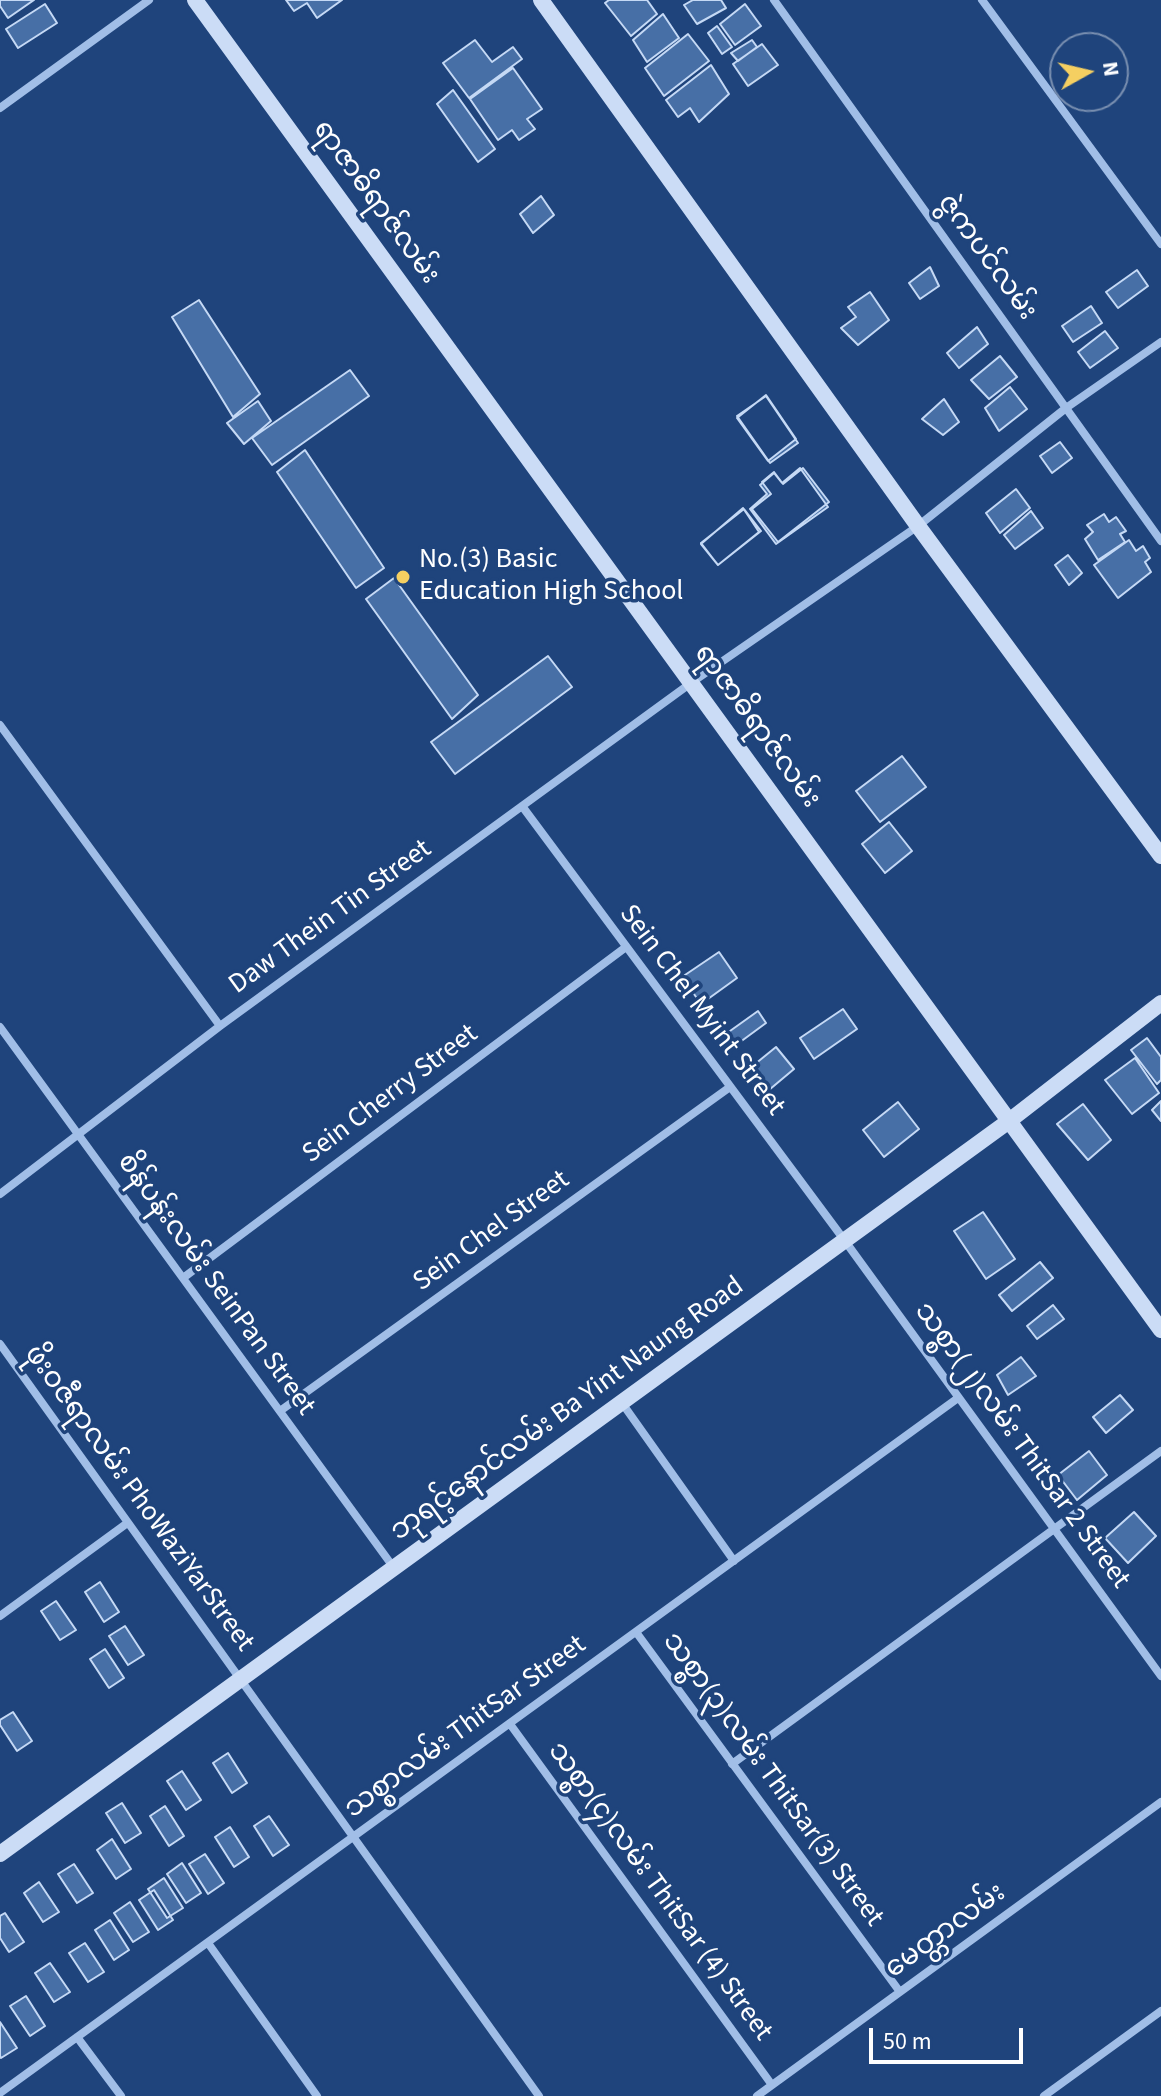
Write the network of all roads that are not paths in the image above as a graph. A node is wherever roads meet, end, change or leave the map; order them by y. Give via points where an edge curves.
1 (149, 0) edge
2 (195, 0) edge
3 (541, 0) edge
4 (774, 0) edge
5 (982, 0) edge
6 (0, 108) edge
7 (1161, 244) edge
8 (1161, 342) edge
9 (1066, 408) junction
10 (918, 526) junction
11 (1161, 541) edge
12 (691, 683) junction
13 (0, 725) edge
14 (522, 806) junction
15 (1161, 856) edge
16 (626, 947) junction
17 (1161, 1003) edge
18 (220, 1026) junction
19 (0, 1027) edge
20 (730, 1087) junction
21 (1009, 1121) junction
22 (79, 1135) junction
23 (0, 1194) edge
24 (845, 1241) junction
25 (183, 1278) junction
26 (1161, 1330) edge
27 (0, 1344) edge
28 (958, 1398) junction
29 (622, 1403) junction
30 (280, 1411) junction
31 (1161, 1451) edge
32 (126, 1524) junction
33 (1054, 1529) junction
34 (734, 1561) junction
35 (394, 1568) junction
36 (0, 1616) edge
37 (636, 1632) junction
38 (1161, 1676) edge
39 (241, 1680) junction
40 (510, 1724) junction
41 (732, 1764) junction
42 (1161, 1802) edge
43 (354, 1835) junction
44 (0, 1854) edge
45 (208, 1943) junction
46 (900, 1992) junction
47 (1161, 2011) edge
48 (77, 2037) junction
49 (772, 2085) junction
50 (0, 2093) edge
51 (121, 2096) edge
52 (317, 2096) edge
53 (539, 2096) edge
54 (757, 2096) edge
55 (1044, 2096) edge

1 - 6 street
2 - 12 street, ရာဇာဓိရာဇ်လမ်း
3 - 10 street
4 - 9 street, ဇွဲကပင်လမ်း
5 - 7 street
8 - 9 street, Daw Thein Tin Street
9 - 10 street, Daw Thein Tin Street
9 - 11 street, ဇွဲကပင်လမ်း
10 - 12 street, Daw Thein Tin Street
10 - 15 street
12 - 14 street, Daw Thein Tin Street
12 - 21 street, ရာဇာဓိရာဇ်လမ်း
13 - 18 street
14 - 16 street, Sein Chel Myint Street
14 - 18 street, Daw Thein Tin Street
16 - 20 street, Sein Chel Myint Street
16 - 25 street, Sein Cherry Street
17 - 21 street, ဘုရင့်နောင်လမ်း Ba Yint Naung Road
18 - 22 street, Daw Thein Tin Street
19 - 22 street, စိန်ပန်းလမ်း SeinPan Street
20 - 24 street, Sein Chel Myint Street
20 - 30 street, Sein Chel Street
21 - 24 street, ဘုရင့်နောင်လမ်း Ba Yint Naung Road
21 - 26 street, ရာဇာဓိရာဇ်လမ်း
22 - 23 street, Daw Thein Tin Street
22 - 25 street, စိန်ပန်းလမ်း SeinPan Street
24 - 28 street, သစ္စာ(၂)လမ်း ThitSar 2 Street
24 - 29 street, ဘုရင့်နောင်လမ်း Ba Yint Naung Road
25 - 30 street, စိန်ပန်းလမ်း SeinPan Street
27 - 32 street, ဖိုးဝဇီရာလမ်း PhoWaziYarStreet
28 - 33 street, သစ္စာ(၂)လမ်း ThitSar 2 Street
28 - 34 street, သစ္စာလမ်း ThitSar Street
29 - 34 street
29 - 35 street, ဘုရင့်နောင်လမ်း Ba Yint Naung Road
30 - 35 street, စိန်ပန်းလမ်း SeinPan Street
31 - 33 street
32 - 36 street
32 - 39 street, ဖိုးဝဇီရာလမ်း PhoWaziYarStreet
33 - 38 street, သစ္စာ(၂)လမ်း ThitSar 2 Street
33 - 41 street
34 - 37 street, သစ္စာလမ်း ThitSar Street
35 - 39 street, ဘုရင့်နောင်လမ်း Ba Yint Naung Road
37 - 40 street, သစ္စာလမ်း ThitSar Street
37 - 41 street, သစ္စာ(၃)လမ်း ThitSar(3) Street
39 - 43 street, ဖိုးဝဇီရာလမ်း PhoWaziYarStreet
39 - 44 street, ဘုရင့်နောင်လမ်း Ba Yint Naung Road
40 - 43 street, သစ္စာလမ်း ThitSar Street
40 - 49 street, သစ္စာ(၄)လမ်း ThitSar (4) Street
41 - 46 street, သစ္စာ(၃)လမ်း ThitSar(3) Street
42 - 46 street, မေတ္တာလမ်း
43 - 45 street, သစ္စာလမ်း ThitSar Street
43 - 53 street, ဖိုးဝဇီရာလမ်း PhoWaziYarStreet
45 - 48 street, သစ္စာလမ်း ThitSar Street
45 - 52 street
46 - 49 street, မေတ္တာလမ်း
47 - 55 street
48 - 50 street, သစ္စာလမ်း ThitSar Street
48 - 51 street
49 - 54 street, မေတ္တာလမ်း

